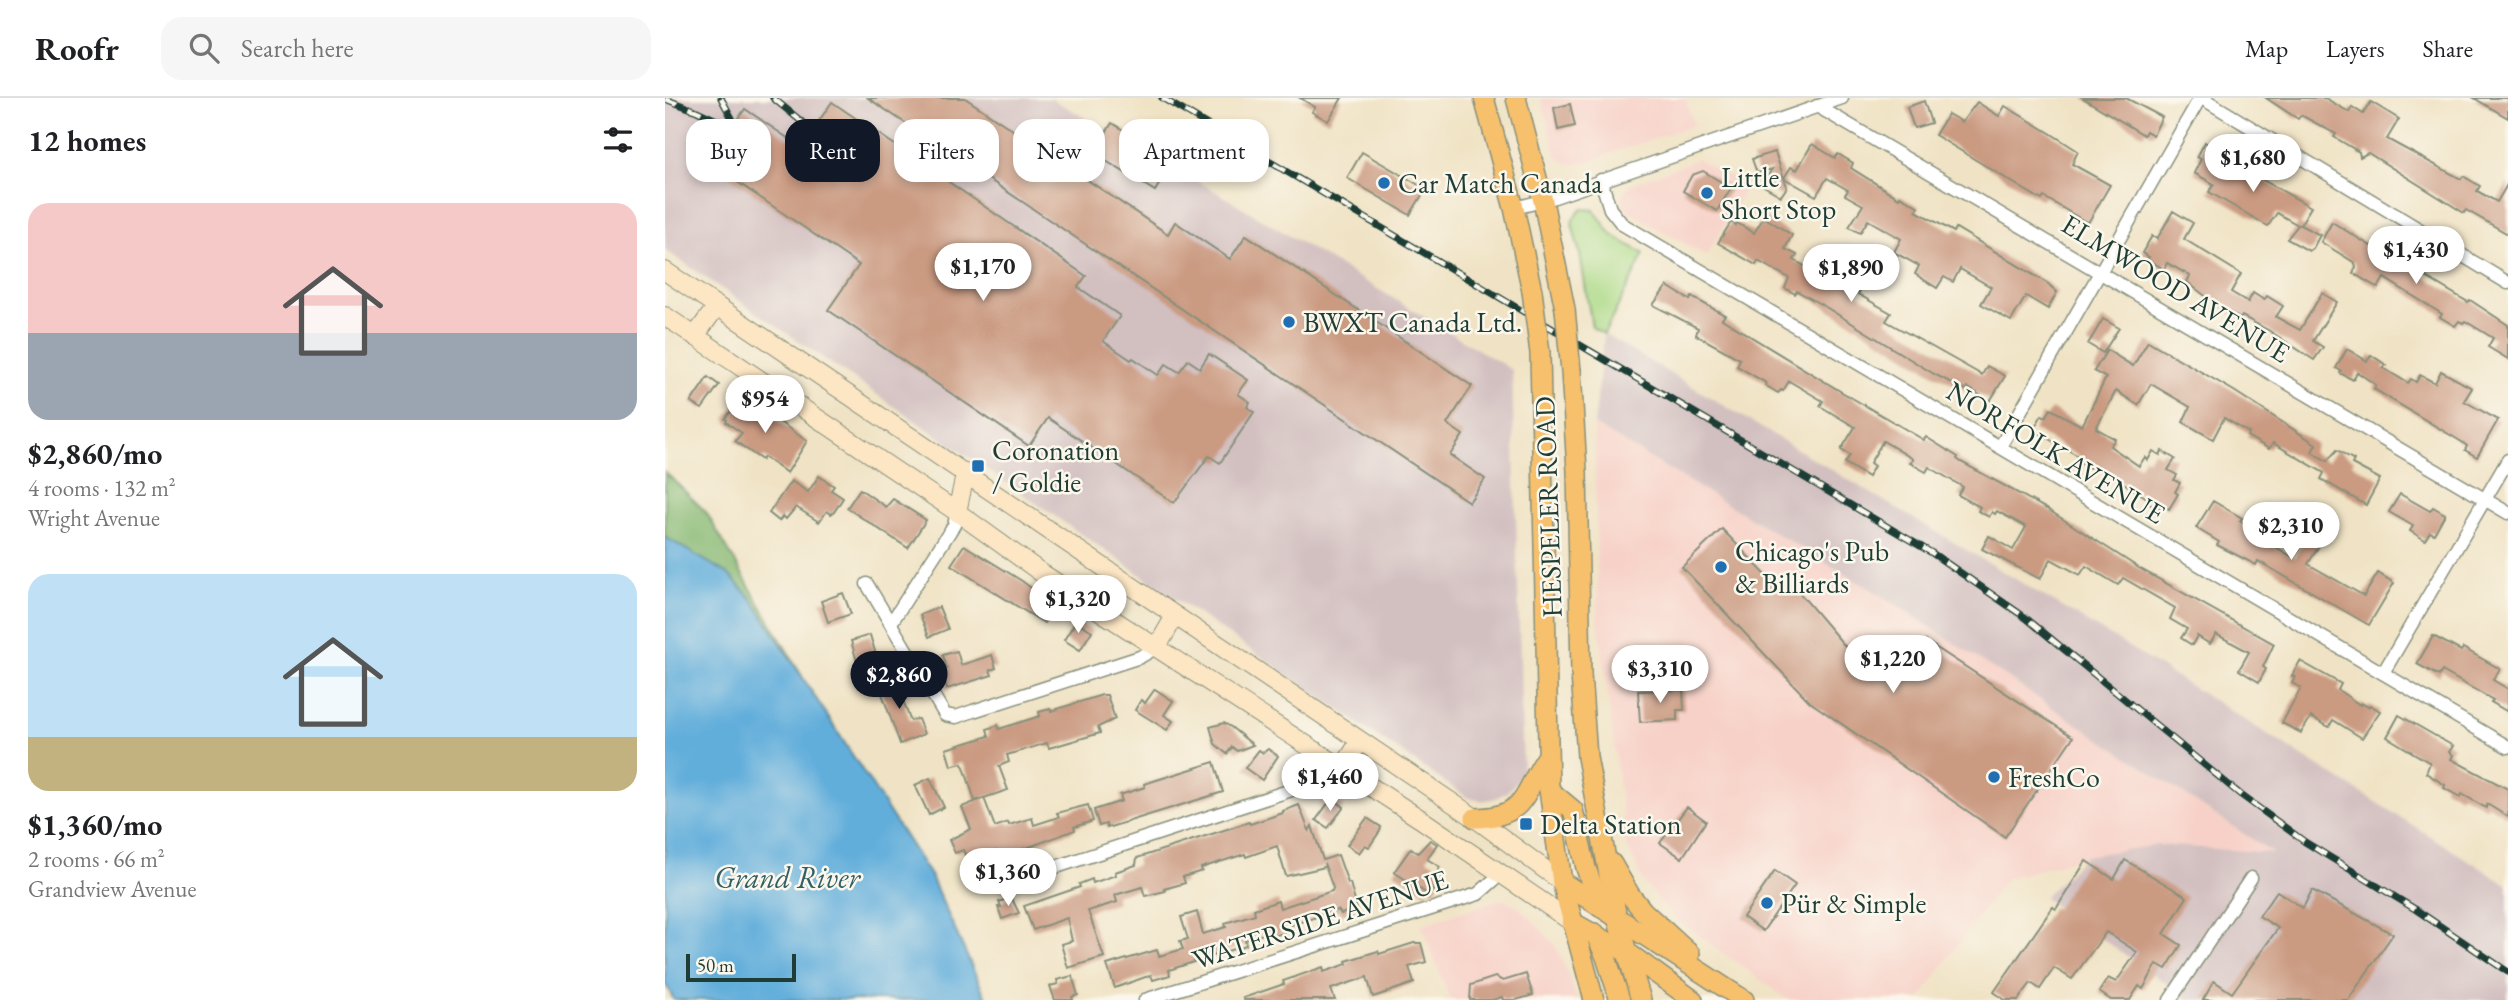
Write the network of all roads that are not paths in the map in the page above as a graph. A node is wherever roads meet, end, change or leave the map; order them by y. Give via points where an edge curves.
1 (1484, 98) edge
2 (1516, 98) edge
3 (1842, 98) edge
4 (2201, 98) edge
5 (1817, 106) junction
6 (1601, 180) junction
7 (1543, 201) junction
8 (1514, 208) junction
9 (665, 271) edge
10 (2099, 271) junction
11 (2508, 282) edge
12 (717, 306) junction
13 (665, 316) edge
14 (695, 336) junction
15 (2000, 447) junction
16 (2508, 460) edge
17 (965, 475) junction
18 (2484, 499) junction
19 (957, 512) junction
20 (2508, 513) edge
21 (867, 584) dead end
22 (1175, 617) junction
23 (891, 623) junction
24 (1157, 647) junction
25 (2383, 673) junction
26 (1360, 741) junction
27 (2508, 747) edge
28 (1547, 757) junction
29 (1342, 769) junction
30 (1549, 790) junction
31 (1475, 818) junction
32 (1604, 848) junction
33 (1502, 873) junction
34 (2251, 878) dead end
35 (1562, 882) junction
36 (1007, 883) dead end
37 (1600, 907) junction
38 (1618, 918) junction
39 (1572, 922) junction
40 (1597, 936) junction
41 (1627, 953) junction
42 (1715, 980) junction
43 (1145, 1000) edge
44 (1594, 1000) edge
45 (1620, 1000) edge
46 (1641, 1000) edge
47 (1693, 1000) edge
48 (1744, 1000) edge
49 (2170, 1000) edge

1 - 8 main road, HESPELER ROAD
2 - 7 main road, HESPELER ROAD
3 - 5 street
4 - 10 street
4 - 11 street
5 - 6 street
5 - 10 street, ELMWOOD AVENUE
6 - 7 street
6 - 15 street, NORFOLK AVENUE via 1610,209 1622,224
7 - 8 street
7 - 32 main road, HESPELER ROAD, bridge via 1566,309 1577,471 1583,718
8 - 28 main road, HESPELER ROAD, bridge via 1540,354
9 - 12 main road
10 - 15 street
10 - 18 street, ELMWOOD AVENUE
12 - 14 main road
12 - 17 main road
13 - 14 main road
14 - 19 main road
15 - 25 street, NORFOLK AVENUE
16 - 18 street
17 - 19 main road
17 - 22 main road
18 - 20 street, ELMWOOD AVENUE
18 - 25 street
19 - 23 street via 954,525
19 - 24 main road
21 - 23 street
22 - 24 main road
22 - 26 main road
23 - 24 street via 945,715 957,717 1140,657
24 - 29 main road
25 - 27 street, NORFOLK AVENUE
26 - 29 main road
26 - 31 main road
28 - 30 main road, HESPELER ROAD
28 - 31 main road via 1514,809 1492,818
29 - 33 main road
29 - 36 street via 1319,781
30 - 35 main road, HESPELER ROAD
30 - 37 main road via 1573,810
31 - 35 main road
32 - 38 main road, HESPELER ROAD
32 - 42 main road via 1643,911
33 - 39 main road
33 - 43 street, WATERSIDE AVENUE via 1478,894
34 - 49 street
35 - 37 main road
35 - 39 main road, HESPELER ROAD
35 - 40 main road
37 - 38 main road
37 - 41 main road
38 - 41 main road, HESPELER ROAD
38 - 42 main road
39 - 40 main road
39 - 44 main road, HESPELER ROAD
40 - 41 main road
40 - 45 main road
41 - 46 main road
41 - 47 main road
42 - 48 main road

